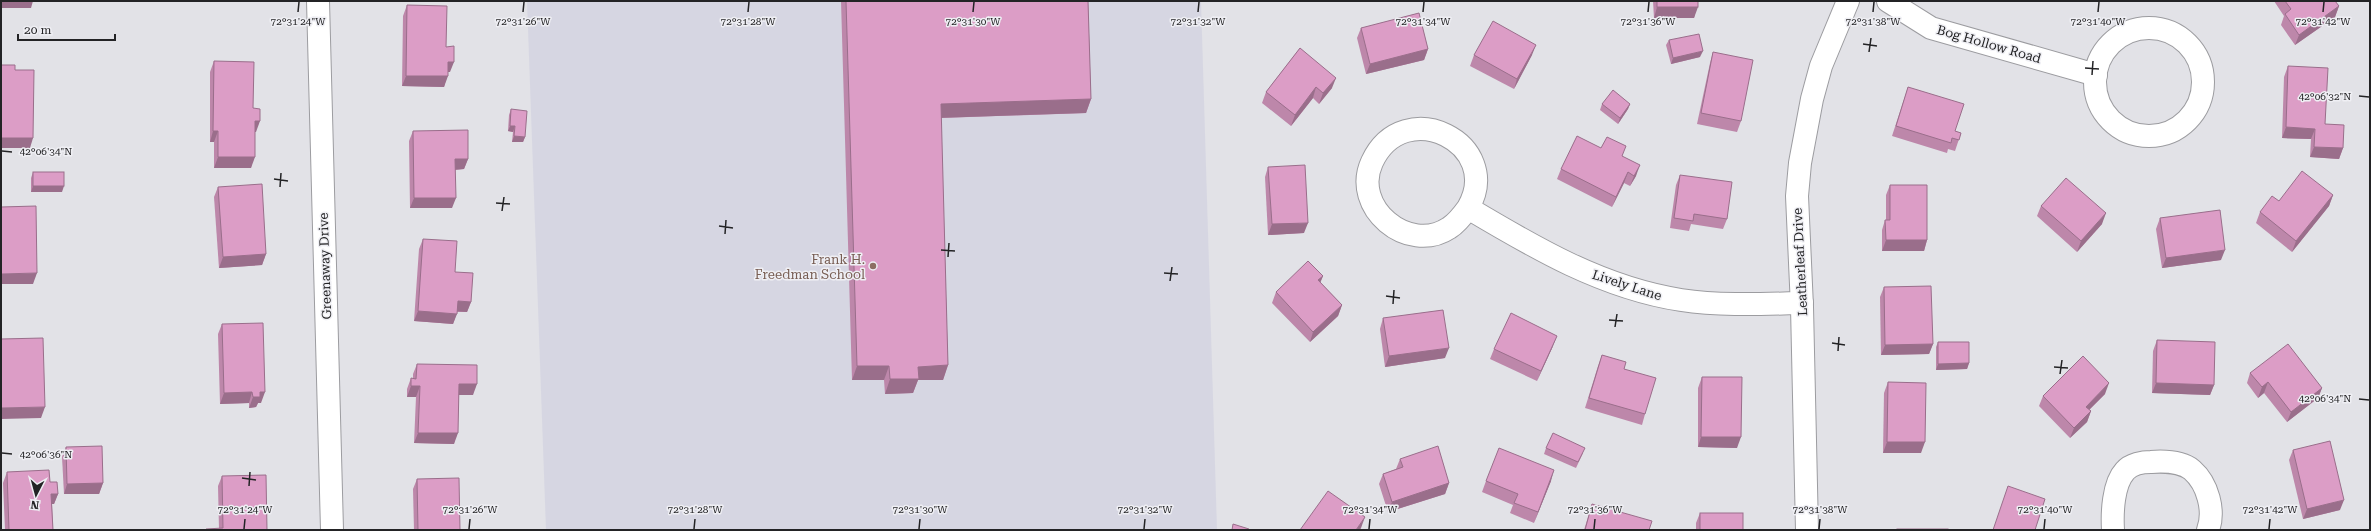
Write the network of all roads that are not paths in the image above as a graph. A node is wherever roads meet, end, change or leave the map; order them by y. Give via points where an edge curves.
1 (318, 1) edge
2 (1848, 1) edge
3 (1888, 1) edge
4 (2096, 75) junction
5 (1468, 208) junction
6 (1802, 303) junction
7 (332, 530) edge
8 (1807, 530) edge
9 (2113, 530) edge
10 (2208, 530) edge

1 - 7 street, Greenaway Drive
2 - 6 street, Leatherleaf Drive via 1821,66 1800,163 1797,233
3 - 4 street, Bog Hollow Road via 1931,28
4 - 4 street via 2096,94 2107,114 2126,130 2147,136 2168,133 2188,120 2200,99 2202,70 2189,46 2180,37 2168,31 2141,28 2128,32 2111,43 2098,63
5 - 5 street via 1449,228 1436,233 1422,236 1396,229 1376,210 1370,195 1369,175 1372,161 1390,140 1407,131 1434,129 1448,135 1466,151 1475,173 1476,186
5 - 6 street, Lively Lane via 1564,262 1639,291 1703,302
6 - 8 street, Leatherleaf Drive
9 - 10 street via 2119,480 2126,470 2135,465 2159,462 2182,465 2192,470 2201,480 2211,507

